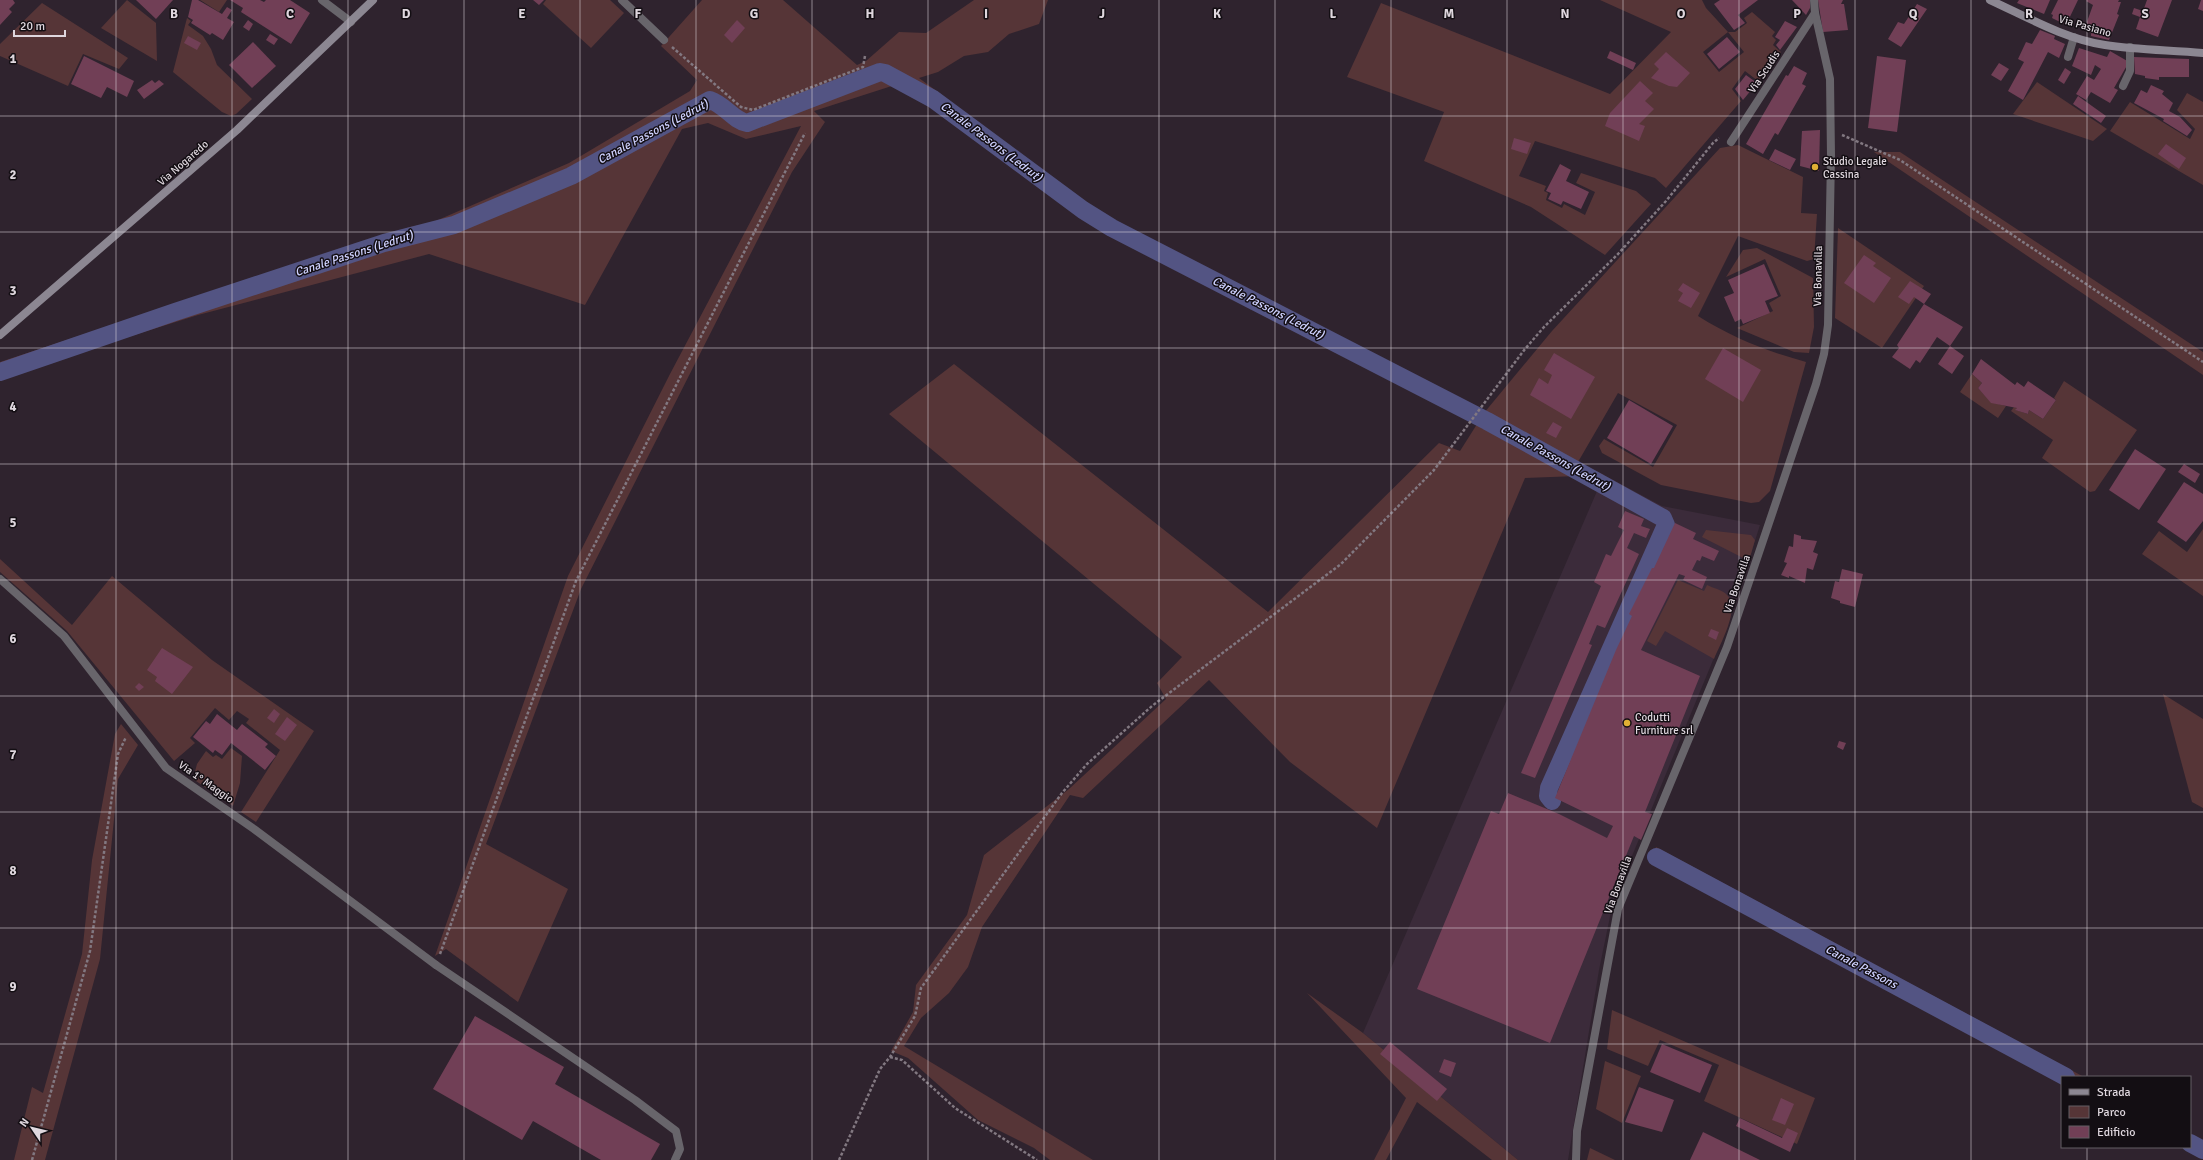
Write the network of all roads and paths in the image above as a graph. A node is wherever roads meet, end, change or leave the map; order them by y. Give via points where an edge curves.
1 (322, 0) edge
2 (373, 0) edge
3 (622, 0) edge
4 (1814, 0) edge
5 (1990, 0) edge
6 (1815, 13) junction
7 (351, 22) junction
8 (2074, 37) junction
9 (664, 40) joint
10 (2130, 47) junction
11 (2203, 53) edge
12 (865, 56) dead end
13 (2068, 57) dead end
14 (2123, 86) dead end
15 (1831, 130) junction
16 (805, 133) dead end
17 (1725, 134) dead end
18 (1731, 142) dead end
19 (0, 335) edge
20 (2203, 362) edge
21 (0, 579) edge
22 (132, 723) junction
23 (436, 965) junction
24 (890, 1057) junction
25 (32, 1160) edge
26 (675, 1160) edge
27 (839, 1160) edge
28 (1038, 1160) edge
29 (1576, 1160) edge

1 - 7 street
2 - 7 street, Via Nogaredo
3 - 9 street
4 - 6 street, Via Bonavilla
5 - 8 street, Via Pasiano
6 - 15 street, Via Bonavilla via 1830,79
6 - 18 street, Via Scudis
7 - 19 street, Via Nogaredo via 238,130
8 - 10 street, Via Pasiano via 2104,45
8 - 13 street
9 - 12 path via 741,107 753,110 863,67
10 - 11 street, Via Pasiano
10 - 14 street via 2130,71
15 - 20 path via 1900,160
15 - 29 street, Via Bonavilla via 1828,325 1824,354 1727,647 1618,909 1577,1131
16 - 23 path via 576,581
17 - 24 path via 1713,143 1666,201 1618,254 1524,349 1434,470 1341,564 1152,706 1087,764 1062,793 921,988 915,1016
21 - 22 street, Via 1° Maggio via 64,636
22 - 23 street, Via 1° Maggio via 166,768 254,829
22 - 25 path via 118,754 90,951
23 - 26 street, Via 1° Maggio via 635,1100 676,1131 680,1149
24 - 27 path via 880,1069
24 - 28 path via 902,1060 955,1108

